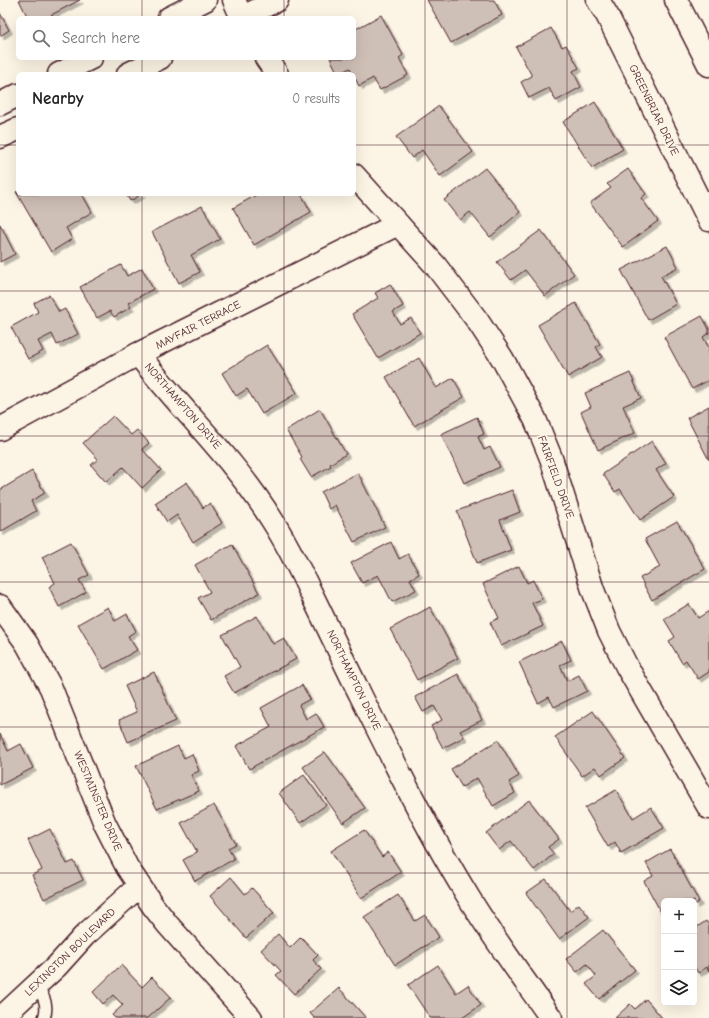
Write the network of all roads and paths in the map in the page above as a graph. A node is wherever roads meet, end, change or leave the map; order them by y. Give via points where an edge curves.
1 (204, 0) edge
2 (234, 0) edge
3 (277, 0) edge
4 (598, 0) edge
5 (676, 0) edge
6 (173, 16) edge
7 (241, 16) edge
8 (246, 16) edge
9 (87, 60) edge
10 (156, 60) edge
11 (267, 60) edge
12 (709, 65) edge
13 (63, 72) edge
14 (132, 72) edge
15 (276, 72) edge
16 (16, 96) edge
17 (0, 104) edge
18 (16, 129) edge
19 (0, 137) edge
20 (356, 177) edge
21 (709, 220) edge
22 (398, 224) junction
23 (138, 354) junction
24 (0, 430) edge
25 (0, 606) edge
26 (709, 808) edge
27 (139, 886) junction
28 (37, 985) junction
29 (1, 1018) edge
30 (44, 1018) edge
31 (251, 1018) edge
32 (551, 1018) edge

1 - 6 street
2 - 7 street
3 - 8 street
4 - 21 street, GREENBRIAR DRIVE
5 - 12 street
9 - 13 street
10 - 14 street
11 - 15 street
16 - 17 street
18 - 19 street
20 - 22 street, FAIRFIELD DRIVE
22 - 23 street, MAYFAIR TERRACE
22 - 26 street, FAIRFIELD DRIVE via 440,271 478,320 535,419 551,458 593,590 609,631 627,667
23 - 24 street, MAYFAIR TERRACE
23 - 32 street, NORTHAMPTON DRIVE via 157,379 223,452 274,521 430,830 495,939
25 - 27 street, WESTMINSTER DRIVE via 27,644 51,688 105,824
27 - 28 street, LEXINGTON BOULEVARD via 85,935
27 - 31 street, WESTMINSTER DRIVE via 168,925
28 - 29 street, LEXINGTON BOULEVARD
28 - 30 lane via 45,1001 47,1011

